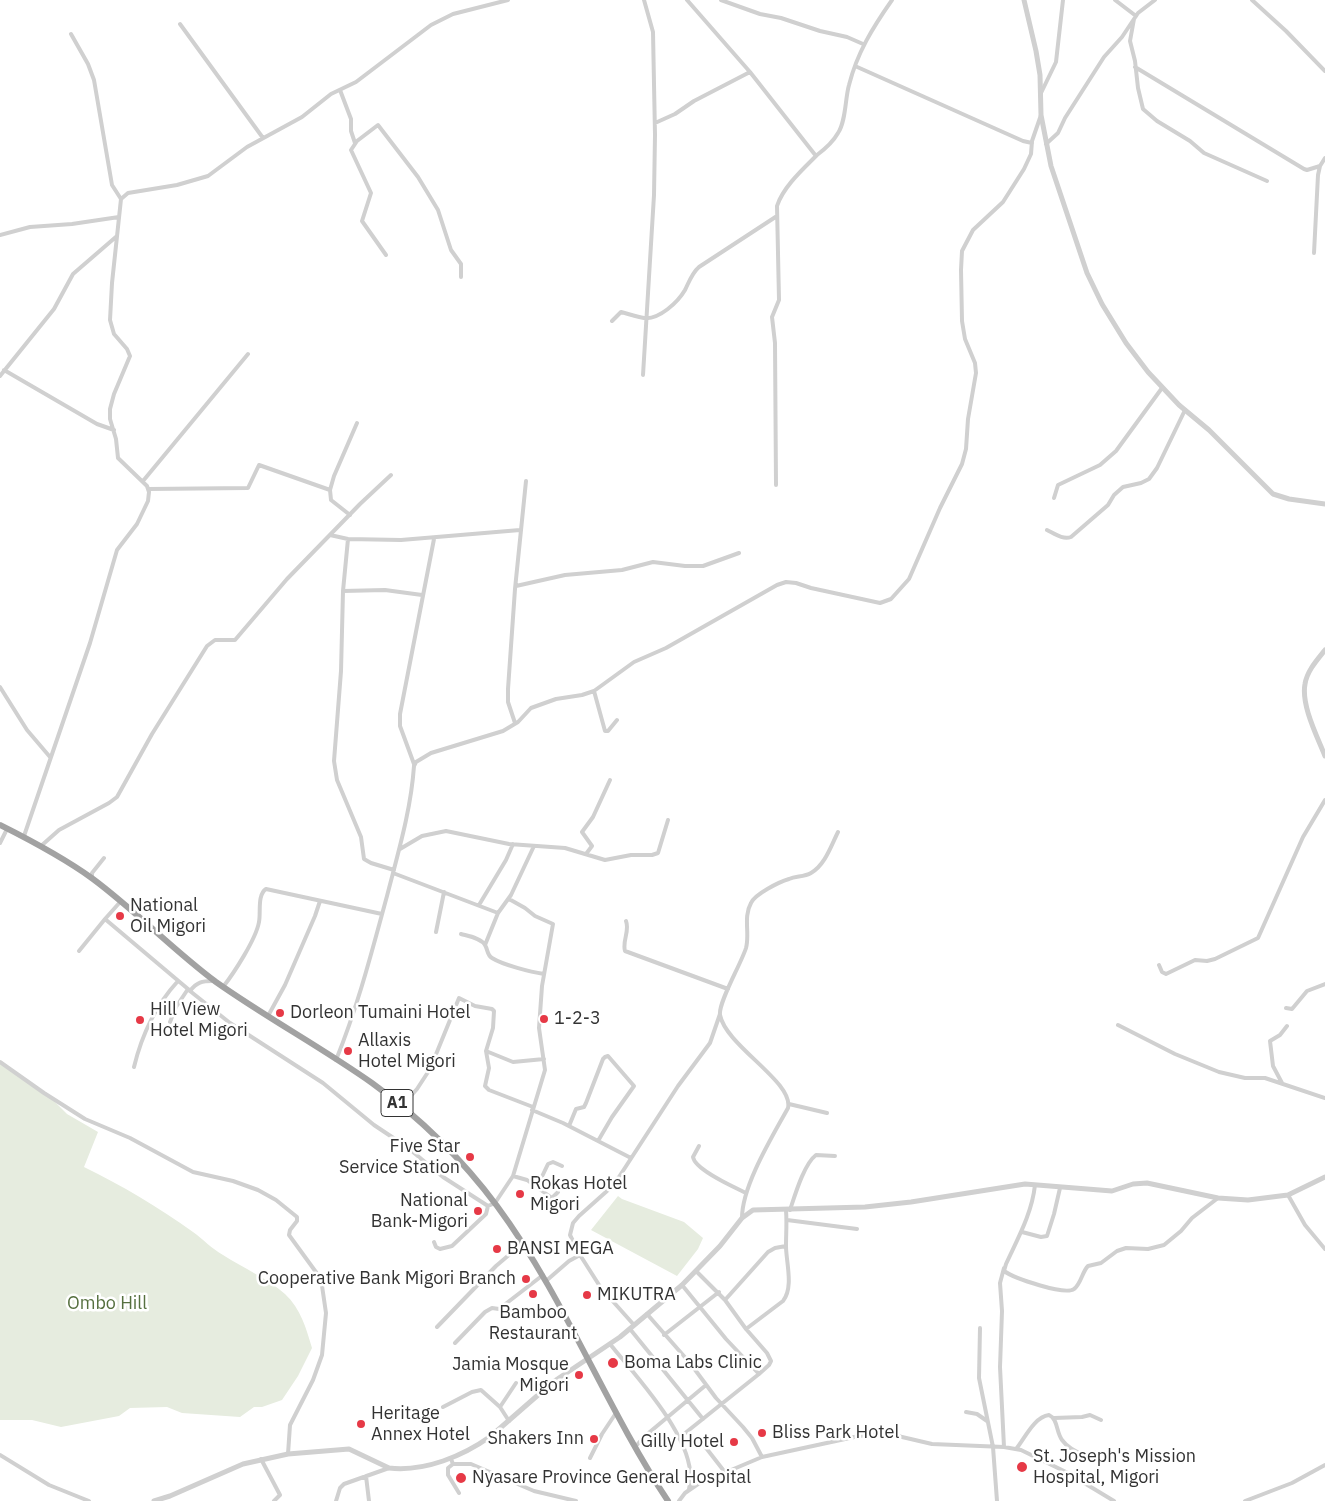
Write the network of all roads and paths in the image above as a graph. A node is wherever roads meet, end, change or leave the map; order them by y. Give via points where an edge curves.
1 (508, 0) edge
2 (644, 0) edge
3 (687, 0) edge
4 (721, 0) edge
5 (892, 0) edge
6 (1024, 0) edge
7 (1063, 0) edge
8 (1115, 0) edge
9 (1155, 0) edge
10 (1252, 0) edge
11 (1135, 17) junction
12 (180, 24) dead end
13 (72, 34) dead end
14 (863, 44) junction
15 (855, 66) junction
16 (1135, 67) junction
17 (1325, 71) edge
18 (750, 72) junction
19 (340, 90) junction
20 (1041, 93) junction
21 (1041, 115) junction
22 (655, 123) junction
23 (263, 138) junction
24 (355, 143) junction
25 (1032, 143) junction
26 (1046, 144) junction
27 (816, 156) junction
28 (1325, 158) edge
29 (1320, 166) junction
30 (1267, 181) dead end
31 (121, 199) junction
32 (777, 216) junction
33 (119, 217) junction
34 (0, 235) edge
35 (117, 236) junction
36 (1314, 253) dead end
37 (386, 255) dead end
38 (461, 277) dead end
39 (646, 318) junction
40 (612, 321) dead end
41 (248, 354) dead end
42 (4, 370) junction
43 (643, 375) dead end
44 (0, 376) edge
45 (1162, 388) junction
46 (1185, 410) junction
47 (358, 423) dead end
48 (114, 430) junction
49 (391, 475) dead end
50 (143, 481) junction
51 (526, 481) dead end
52 (776, 485) dead end
53 (148, 489) junction
54 (330, 490) junction
55 (1054, 498) dead end
56 (1325, 504) edge
57 (350, 515) junction
58 (520, 530) junction
59 (1047, 530) dead end
60 (330, 536) junction
61 (434, 538) junction
62 (348, 539) junction
63 (740, 553) dead end
64 (516, 586) junction
65 (343, 591) junction
66 (422, 595) junction
67 (1325, 650) edge
68 (0, 686) edge
69 (594, 691) junction
70 (617, 720) dead end
71 (515, 723) junction
72 (1325, 756) edge
73 (50, 757) junction
74 (414, 764) junction
75 (610, 780) dead end
76 (1325, 800) edge
77 (668, 820) dead end
78 (0, 825) edge
79 (7, 829) junction
80 (838, 832) dead end
81 (24, 836) junction
82 (0, 843) edge
83 (513, 844) junction
84 (41, 846) junction
85 (534, 846) junction
86 (400, 849) junction
87 (586, 854) junction
88 (104, 858) dead end
89 (394, 872) junction
90 (92, 878) junction
91 (444, 892) junction
92 (509, 899) junction
93 (121, 901) junction
94 (320, 901) junction
95 (479, 905) junction
96 (498, 913) junction
97 (382, 914) junction
98 (105, 919) junction
99 (626, 922) dead end
100 (436, 932) dead end
101 (461, 934) dead end
102 (486, 945) junction
103 (79, 951) dead end
104 (1159, 965) dead end
105 (544, 974) junction
106 (178, 981) junction
107 (215, 981) junction
108 (1325, 984) edge
109 (223, 987) junction
110 (728, 989) junction
111 (189, 990) junction
112 (1286, 1008) dead end
113 (720, 1013) junction
114 (268, 1016) junction
115 (170, 1022) dead end
116 (1118, 1025) dead end
117 (1287, 1026) dead end
118 (486, 1051) junction
119 (544, 1059) junction
120 (336, 1060) junction
121 (0, 1062) edge
122 (134, 1067) dead end
123 (1282, 1084) junction
124 (1325, 1098) edge
125 (789, 1104) junction
126 (401, 1107) junction
127 (532, 1109) junction
128 (827, 1113) dead end
129 (569, 1126) junction
130 (598, 1141) junction
131 (699, 1146) dead end
132 (835, 1156) dead end
133 (631, 1158) junction
134 (562, 1166) dead end
135 (513, 1176) junction
136 (1325, 1177) edge
137 (1035, 1185) junction
138 (537, 1187) junction
139 (1060, 1188) junction
140 (558, 1192) dead end
141 (746, 1193) junction
142 (1288, 1195) junction
143 (1218, 1198) junction
144 (491, 1205) junction
145 (788, 1210) junction
146 (742, 1218) junction
147 (787, 1220) junction
148 (856, 1229) dead end
149 (1022, 1232) junction
150 (434, 1242) dead end
151 (523, 1243) junction
152 (786, 1246) junction
153 (1325, 1249) edge
154 (580, 1255) junction
155 (1004, 1268) junction
156 (696, 1271) junction
157 (544, 1278) junction
158 (682, 1285) junction
159 (719, 1292) junction
160 (725, 1300) junction
161 (700, 1307) junction
162 (647, 1314) junction
163 (437, 1326) dead end
164 (632, 1327) junction
165 (980, 1328) dead end
166 (746, 1329) junction
167 (664, 1334) junction
168 (456, 1343) dead end
169 (610, 1344) junction
170 (588, 1358) junction
171 (759, 1374) junction
172 (516, 1383) dead end
173 (706, 1384) junction
174 (688, 1400) junction
175 (722, 1404) junction
176 (500, 1406) junction
177 (443, 1407) dead end
178 (985, 1408) junction
179 (966, 1412) dead end
180 (616, 1413) junction
181 (977, 1414) junction
182 (669, 1417) junction
183 (1054, 1418) junction
184 (703, 1419) junction
185 (1101, 1420) dead end
186 (987, 1421) junction
187 (509, 1422) junction
188 (680, 1438) junction
189 (703, 1444) dead end
190 (635, 1447) junction
191 (993, 1447) junction
192 (1004, 1447) junction
193 (1016, 1449) junction
194 (1094, 1452) dead end
195 (288, 1454) junction
196 (0, 1455) edge
197 (762, 1456) junction
198 (590, 1458) dead end
199 (261, 1460) junction
200 (452, 1461) junction
201 (1325, 1465) edge
202 (389, 1468) junction
203 (724, 1471) junction
204 (366, 1476) junction
205 (689, 1489) junction
206 (459, 1493) dead end
207 (89, 1501) edge
208 (154, 1501) edge
209 (274, 1501) edge
210 (336, 1501) edge
211 (369, 1501) edge
212 (576, 1501) edge
213 (668, 1501) edge
214 (679, 1501) edge
215 (997, 1501) edge
216 (1114, 1501) edge
217 (1245, 1501) edge

1 - 19 street via 441,20 362,78
2 - 22 street via 652,26
3 - 18 street
4 - 14 street
5 - 14 street
6 - 20 street via 1036,51
7 - 20 street via 1056,62
8 - 11 street
9 - 11 street
10 - 17 street
11 - 16 street via 1130,41
11 - 26 street via 1102,61 1058,134
12 - 23 street
13 - 31 street via 91,72 112,185
14 - 15 street
15 - 25 street
15 - 27 street via 841,129
16 - 29 street via 1304,169
16 - 30 street via 1141,105 1145,111 1204,153
18 - 22 street
18 - 27 street
19 - 23 street via 292,124
19 - 24 street via 351,119
20 - 21 street
21 - 25 street
21 - 26 street
22 - 39 street
23 - 31 street via 204,177 128,193
24 - 37 street via 351,150 371,193 362,220
24 - 38 street via 375,126 380,127 418,176 438,210 451,250 461,264
25 - 69 street via 1030,157 1008,195 973,230 962,251 962,321 976,374 966,449 962,464 904,586 889,601 876,603 796,583 780,584 644,657
26 - 45 street via 1068,220 1093,288 1126,343
27 - 32 street via 783,195
28 - 29 street
29 - 36 street
31 - 33 street
32 - 39 street via 703,264 678,299 660,313
32 - 52 street via 778,300 772,317
33 - 34 street via 30,227
33 - 35 street
35 - 42 street via 77,270 54,309
35 - 48 street via 110,320 114,334 130,356 112,402 110,419
39 - 40 street via 621,312
39 - 43 street
41 - 50 street
42 - 44 street
42 - 48 street via 97,424
45 - 46 street
45 - 55 street via 1116,452 1057,486
46 - 56 street via 1273,494
46 - 59 street via 1149,479 1122,487 1108,505 1072,537 1061,537
47 - 54 street
48 - 50 street via 118,458
49 - 57 street
50 - 53 street
51 - 58 street
53 - 54 street via 248,488 258,465
53 - 73 street via 148,501 142,516 116,550 90,643
54 - 57 street via 331,500
57 - 60 street
58 - 61 street
58 - 64 street
60 - 62 street
60 - 84 street via 235,640 215,640 207,646 117,797 66,825
61 - 62 street
61 - 66 street
62 - 65 street
63 - 64 street via 703,566 653,562 622,570 565,576
64 - 71 street via 507,697
65 - 66 street via 385,590
65 - 89 street via 335,776 361,837 364,858
66 - 74 street via 400,719
67 - 72 street via 1310,672 1305,691
68 - 73 street via 27,730
69 - 70 street via 606,731
69 - 71 street via 531,708
71 - 74 street via 498,733 431,752
73 - 81 street
74 - 86 street via 411,798
75 - 87 street via 593,817 582,832 592,846
76 - 104 street via 1303,837 1258,938 1215,959 1195,960 1166,974
77 - 87 street via 656,855 605,860
78 - 79 highway, A1
79 - 81 highway, A1
79 - 82 street
80 - 110 street via 825,857 813,871 784,881 751,902 747,943
81 - 84 highway, A1
83 - 85 street
83 - 86 street via 442,831 422,836
83 - 95 street
84 - 90 highway, A1
85 - 87 street via 565,848
85 - 92 street
86 - 89 street
88 - 90 street via 92,873
89 - 91 street
89 - 97 street
90 - 93 highway, A1
91 - 95 street
91 - 100 street
92 - 96 street
92 - 105 street via 553,924
93 - 98 street
93 - 107 highway, A1
94 - 97 street
94 - 109 street via 264,890 258,927
94 - 114 street
95 - 96 street
96 - 102 street
97 - 120 street via 368,969
98 - 103 street
98 - 106 street
99 - 110 street via 625,951
101 - 102 street
102 - 105 street via 488,955 493,959
105 - 119 street via 539,1028
106 - 111 street
106 - 122 street via 151,1019
107 - 109 highway, A1
107 - 111 street via 200,982
108 - 112 street via 1308,990 1293,1008
109 - 114 highway, A1
110 - 113 street
111 - 115 street
111 - 144 street via 230,1022 323,1083 443,1177
113 - 125 street via 736,1042 782,1088
113 - 133 street via 710,1043
114 - 120 highway, A1
116 - 123 street via 1220,1072 1245,1078 1265,1078
117 - 123 street via 1270,1042 1273,1066
118 - 119 street via 513,1062
118 - 126 street via 494,1011 458,998 430,1069 418,1089
118 - 127 street via 489,1068 487,1088
119 - 127 street via 545,1070
120 - 126 highway, A1
121 - 195 street via 85,1119 124,1135 193,1172 258,1190 297,1217 298,1221 289,1234 321,1279 326,1314 322,1355 290,1425
123 - 124 street
125 - 128 street
125 - 141 street
126 - 144 highway, A1 via 452,1153
127 - 129 street
127 - 135 street
129 - 130 street
129 - 130 street via 576,1109 584,1107 603,1059 609,1056 634,1086
130 - 133 street
131 - 141 street via 693,1158 696,1164
132 - 145 street via 812,1157
133 - 154 street via 615,1182 573,1223 570,1235
134 - 138 street via 553,1162 548,1164
135 - 138 street
135 - 144 street
136 - 142 street
137 - 139 street
137 - 145 street via 1015,1185 865,1207
137 - 149 street
138 - 140 street via 552,1198
139 - 143 street via 1112,1191 1148,1183
139 - 149 street via 1047,1236
141 - 146 street
142 - 143 street via 1248,1200
142 - 153 street
143 - 155 street via 1164,1245 1148,1249 1126,1248 1102,1263 1091,1264 1072,1291 1042,1286 1007,1273
144 - 150 street via 486,1214 452,1246 440,1249
144 - 151 highway, A1
145 - 146 street via 758,1209
145 - 147 street
146 - 156 street
147 - 148 street
147 - 152 street
149 - 155 street
151 - 157 highway, A1
151 - 163 street
152 - 160 street via 768,1252
152 - 166 street via 786,1298
154 - 157 street
154 - 164 street
155 - 192 street via 1000,1283
156 - 158 street
156 - 159 street
157 - 168 street via 499,1309 485,1312
157 - 170 highway, A1
158 - 161 street
158 - 162 street
159 - 160 street
159 - 161 street
160 - 166 street
161 - 167 street
161 - 171 street
162 - 164 street
162 - 167 street
164 - 169 street
164 - 174 street
165 - 178 street via 979,1378
166 - 171 street via 771,1359
167 - 173 street
169 - 170 street
169 - 182 street
170 - 180 highway, A1
170 - 187 street via 553,1382
171 - 175 street
172 - 176 street
173 - 174 street
173 - 175 street
174 - 182 street
174 - 184 street
175 - 184 street
175 - 197 street via 752,1438
176 - 177 street via 478,1390
176 - 187 street
178 - 181 street
178 - 186 street
179 - 181 street
180 - 190 highway, A1
180 - 198 street
181 - 186 street
182 - 188 street
182 - 190 street
183 - 185 street via 1091,1415
183 - 193 street via 1046,1415 1037,1421
183 - 194 street via 1060,1438 1066,1444 1086,1456
184 - 188 street
186 - 191 street
187 - 200 street
188 - 205 street via 691,1471
189 - 203 street
190 - 213 highway, A1
191 - 192 street
191 - 197 street via 932,1444 878,1433
191 - 215 street
192 - 193 street
193 - 216 street via 1066,1472
195 - 199 street
195 - 202 street via 349,1449
196 - 207 street via 49,1485
197 - 203 street
199 - 208 street via 230,1469
199 - 209 street via 280,1494
200 - 202 street via 403,1469
200 - 206 street via 448,1475
200 - 212 street via 471,1464 522,1486
201 - 217 street via 1292,1483
202 - 204 street
203 - 205 street
204 - 210 street via 344,1484
204 - 211 street
205 - 214 street

